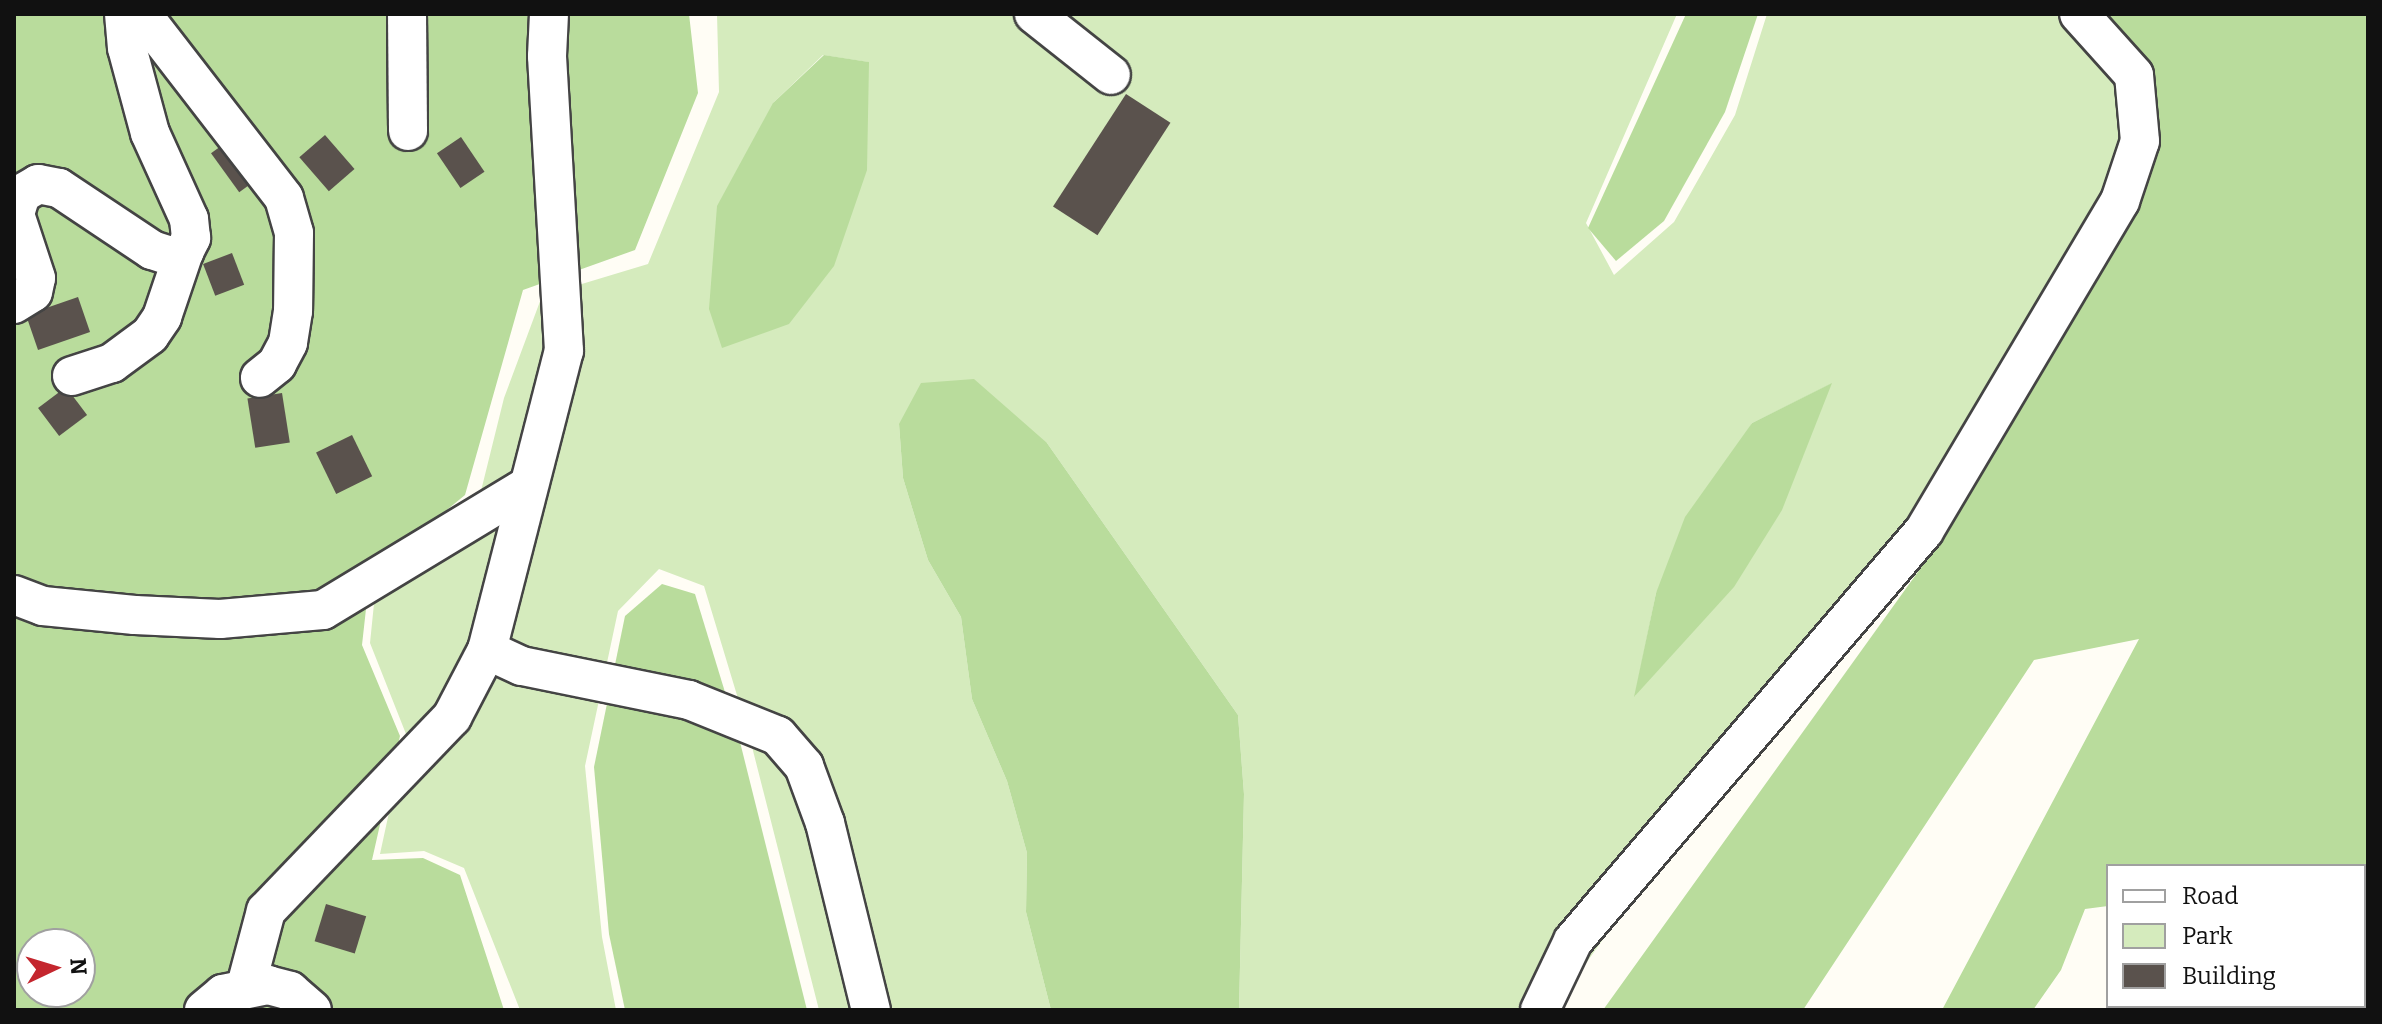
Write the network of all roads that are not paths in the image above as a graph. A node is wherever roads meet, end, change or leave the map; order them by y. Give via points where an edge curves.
1 (124, 14) edge
2 (142, 14) edge
3 (407, 14) edge
4 (549, 14) edge
5 (1034, 14) edge
6 (2079, 14) edge
7 (1111, 75) dead end
8 (408, 131) dead end
9 (184, 252) junction
10 (14, 304) edge
11 (72, 376) dead end
12 (260, 378) dead end
13 (528, 486) junction
14 (14, 595) edge
15 (487, 650) junction
16 (246, 986) junction
17 (204, 1010) edge
18 (312, 1010) edge
19 (871, 1010) edge
20 (1540, 1010) edge

1 - 9 street via 127,48 150,133 189,219 191,238
2 - 12 street via 284,198 294,233 293,311 288,343 277,364
3 - 8 street
4 - 13 street via 564,351
5 - 7 street
6 - 20 street via 2134,75 2140,141 2120,201 1924,531 1573,941
9 - 10 street via 170,256 152,250 59,188 38,184 21,194 15,214 36,278 33,292
9 - 11 street via 162,317 150,335 112,363
13 - 14 street via 323,610 220,619 135,615 43,606
13 - 15 street
15 - 16 street via 452,717 266,911
15 - 19 street via 522,666 689,700 778,736 804,766 825,823
16 - 17 street via 223,994
16 - 18 street via 290,991

